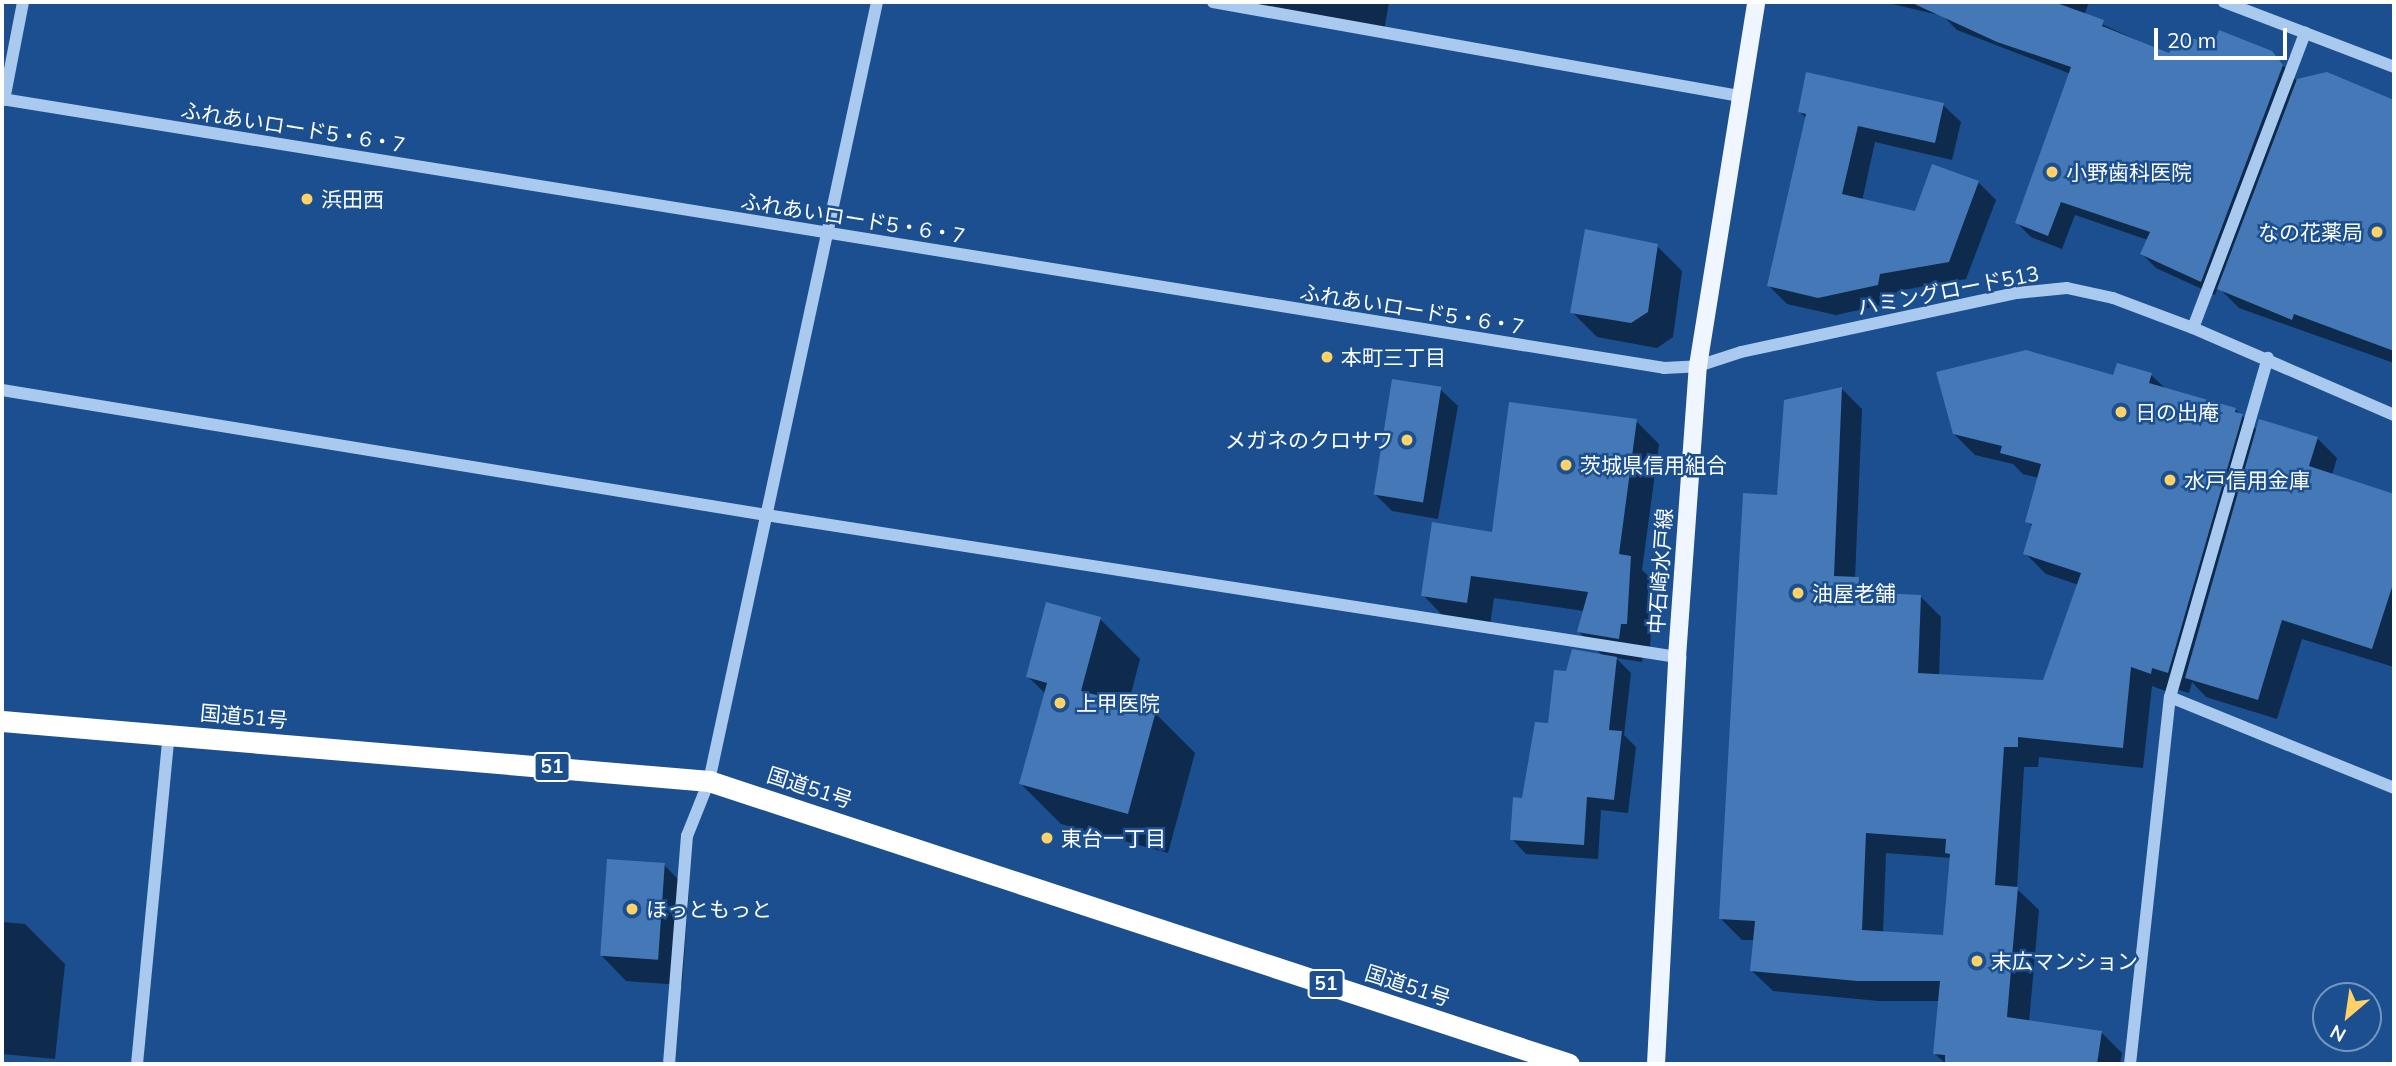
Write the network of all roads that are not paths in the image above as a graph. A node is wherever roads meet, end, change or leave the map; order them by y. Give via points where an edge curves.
1 (23, 2) edge
2 (877, 2) edge
3 (1213, 2) edge
4 (1756, 2) edge
5 (2224, 2) edge
6 (2305, 33) junction
7 (2394, 67) edge
8 (1739, 96) junction
9 (3, 100) edge
10 (827, 233) junction
11 (2193, 328) junction
12 (2267, 358) junction
13 (1698, 366) junction
14 (2, 390) edge
15 (2394, 415) edge
16 (766, 515) junction
17 (1676, 657) junction
18 (2170, 697) junction
19 (2, 721) edge
20 (169, 734) junction
21 (709, 781) junction
22 (2394, 788) edge
23 (137, 1064) edge
24 (669, 1064) edge
25 (1569, 1064) edge
26 (1656, 1064) edge
27 (2130, 1064) edge

1 - 9 street
2 - 10 street
3 - 8 street
4 - 8 main road, 中石崎水戸線
5 - 6 street
6 - 7 street
6 - 11 street
8 - 13 main road, 中石崎水戸線
9 - 10 street, ふれあいロード5・6・7
10 - 13 street, ふれあいロード5・6・7 via 1630,364
10 - 16 street
11 - 12 street, ハミングロード513
11 - 13 street, ハミングロード513 via 2113,298 2067,288 2017,293 1859,326
12 - 15 street, ハミングロード513
12 - 18 street
13 - 17 main road, 中石崎水戸線
14 - 16 street
16 - 17 street
16 - 21 street
17 - 26 main road, 中石崎水戸線
18 - 22 street
18 - 27 street
19 - 20 highway, 国道51号 / 51
20 - 21 highway, 国道51号 / 51
20 - 23 street
21 - 24 street via 687,836
21 - 25 highway, 国道51号 / 51

